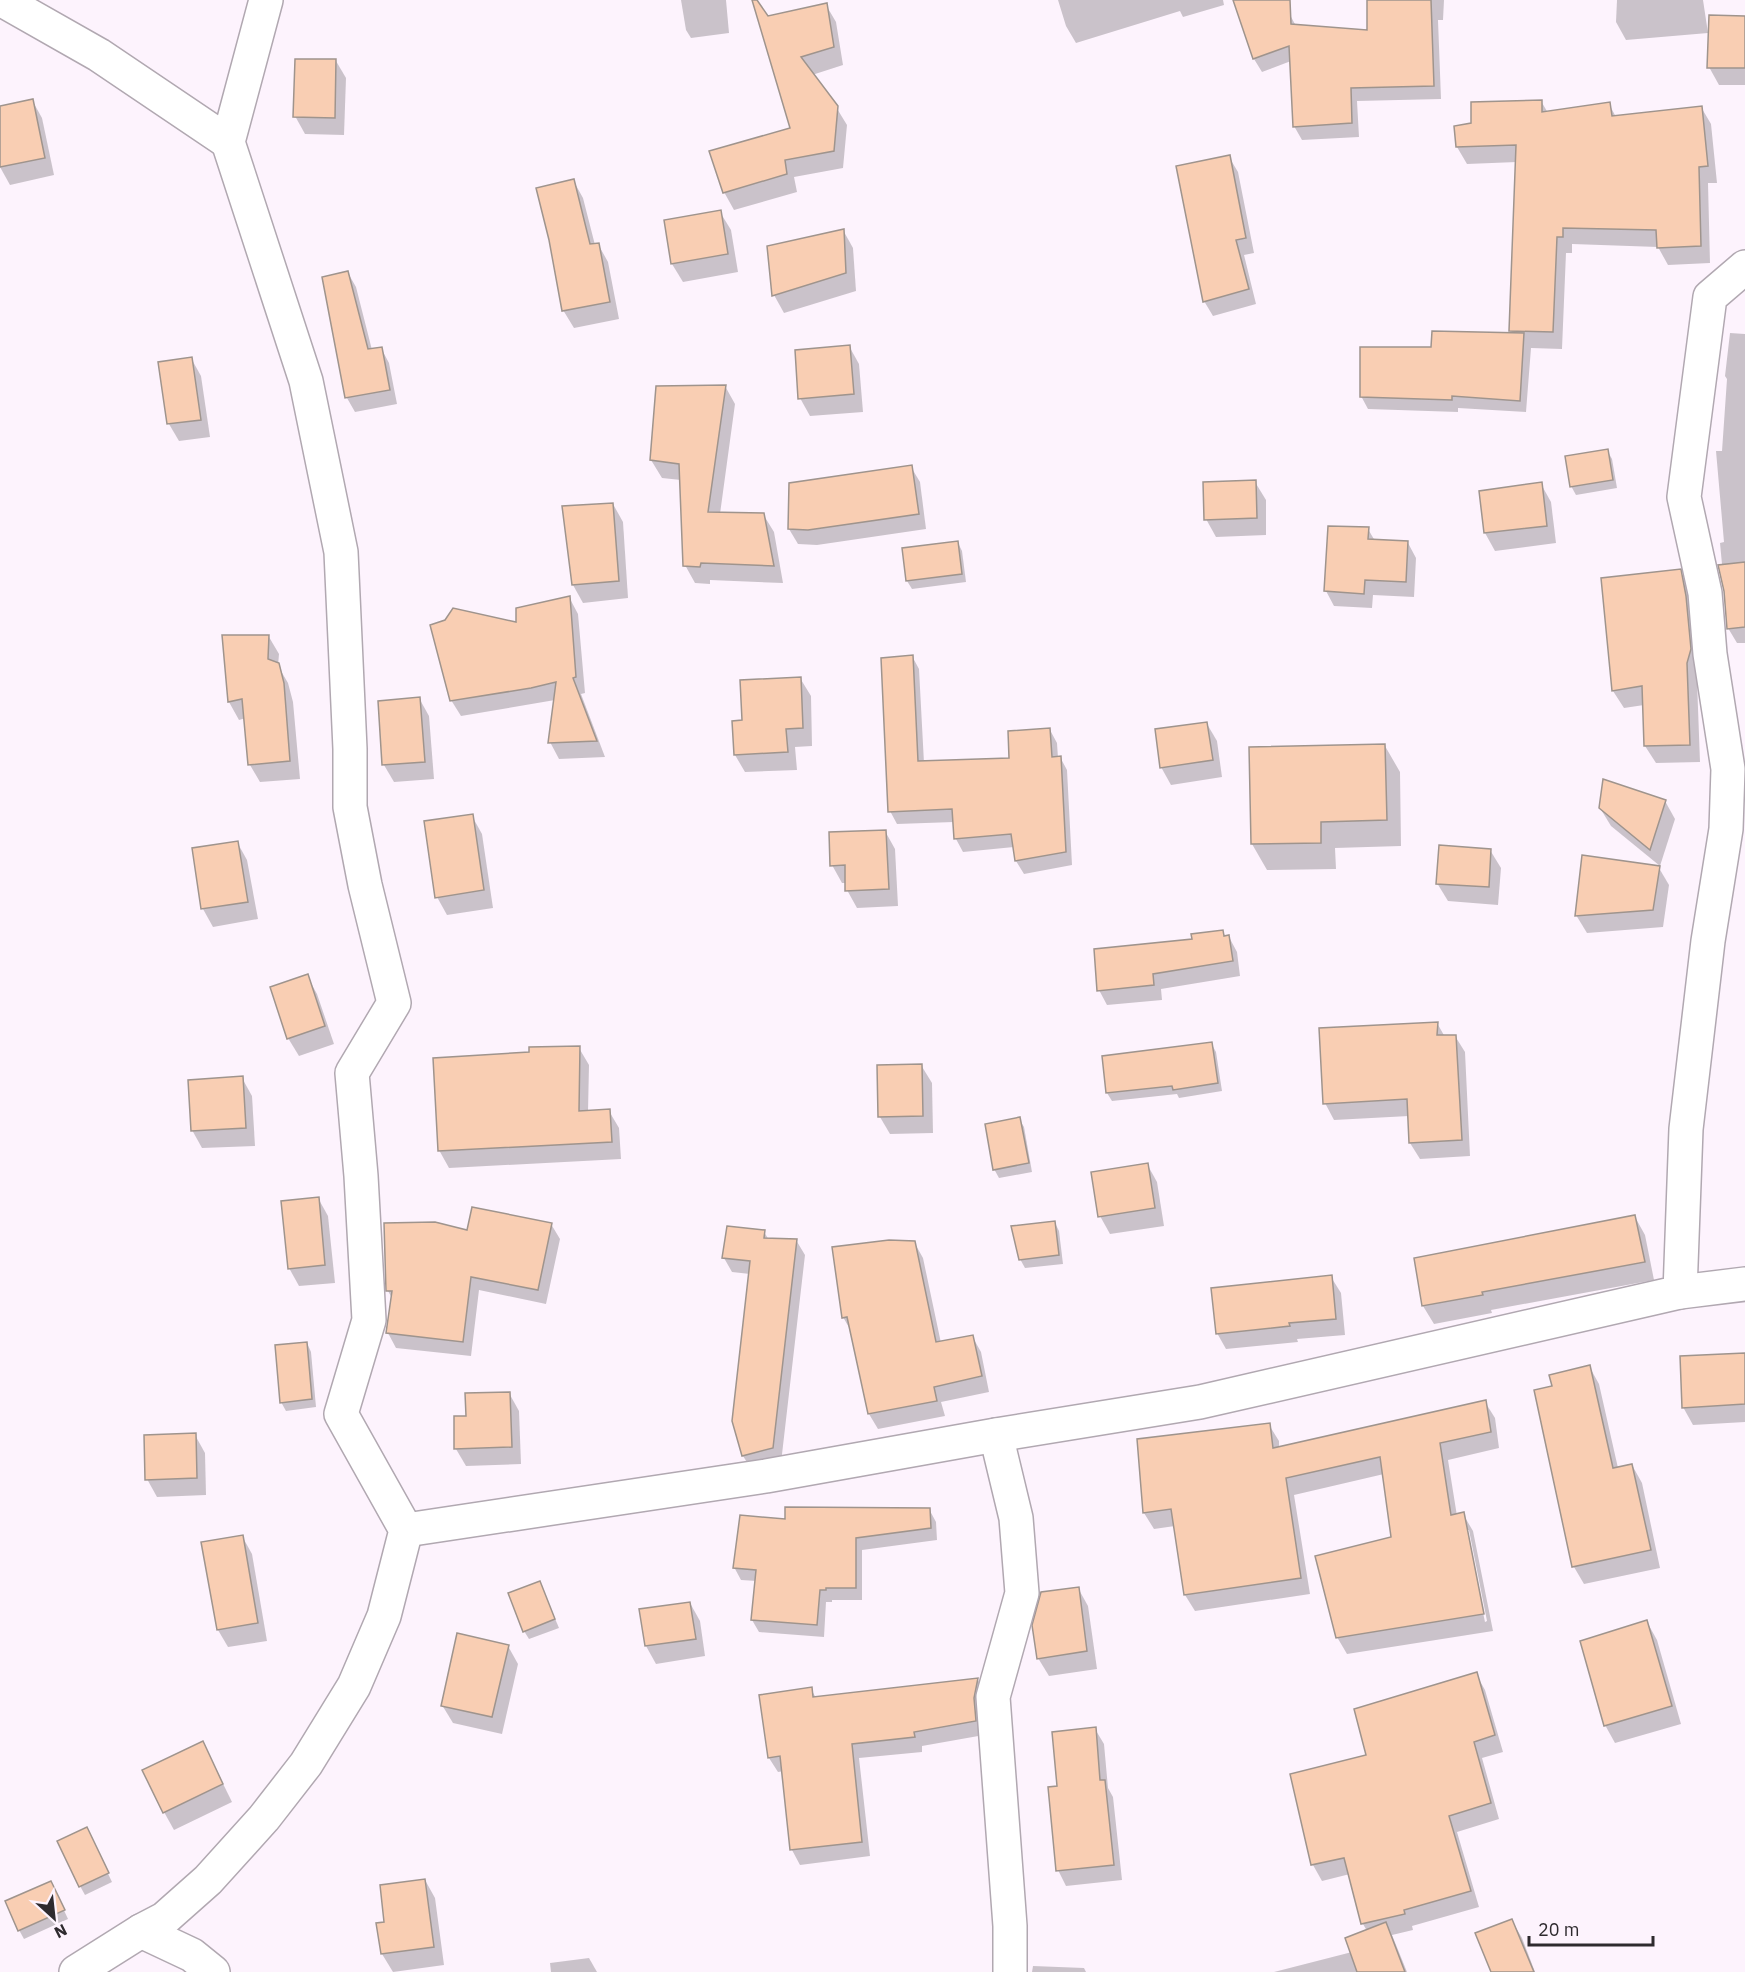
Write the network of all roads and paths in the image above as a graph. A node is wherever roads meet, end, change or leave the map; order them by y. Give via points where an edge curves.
1 (2, 0) edge
2 (266, 0) edge
3 (228, 142) junction
4 (1745, 267) edge
5 (1745, 1284) edge
6 (1680, 1292) junction
7 (996, 1435) junction
8 (406, 1530) junction
9 (141, 1931) junction
10 (76, 1972) edge
11 (213, 1972) edge
12 (1010, 1972) edge

1 - 3 street via 99,55
2 - 3 street
3 - 8 street via 306,381 341,552 350,807 394,1003 352,1073 369,1320 341,1414
4 - 6 street via 1710,297 1684,497 1705,593 1728,769 1726,829 1708,941 1686,1129
5 - 6 street
6 - 7 street via 1200,1402
7 - 8 street via 766,1476
7 - 12 street via 1016,1518 1022,1593 993,1697
8 - 9 street via 384,1616 354,1686 306,1764 208,1880 164,1920
9 - 10 street
9 - 11 street via 192,1955

